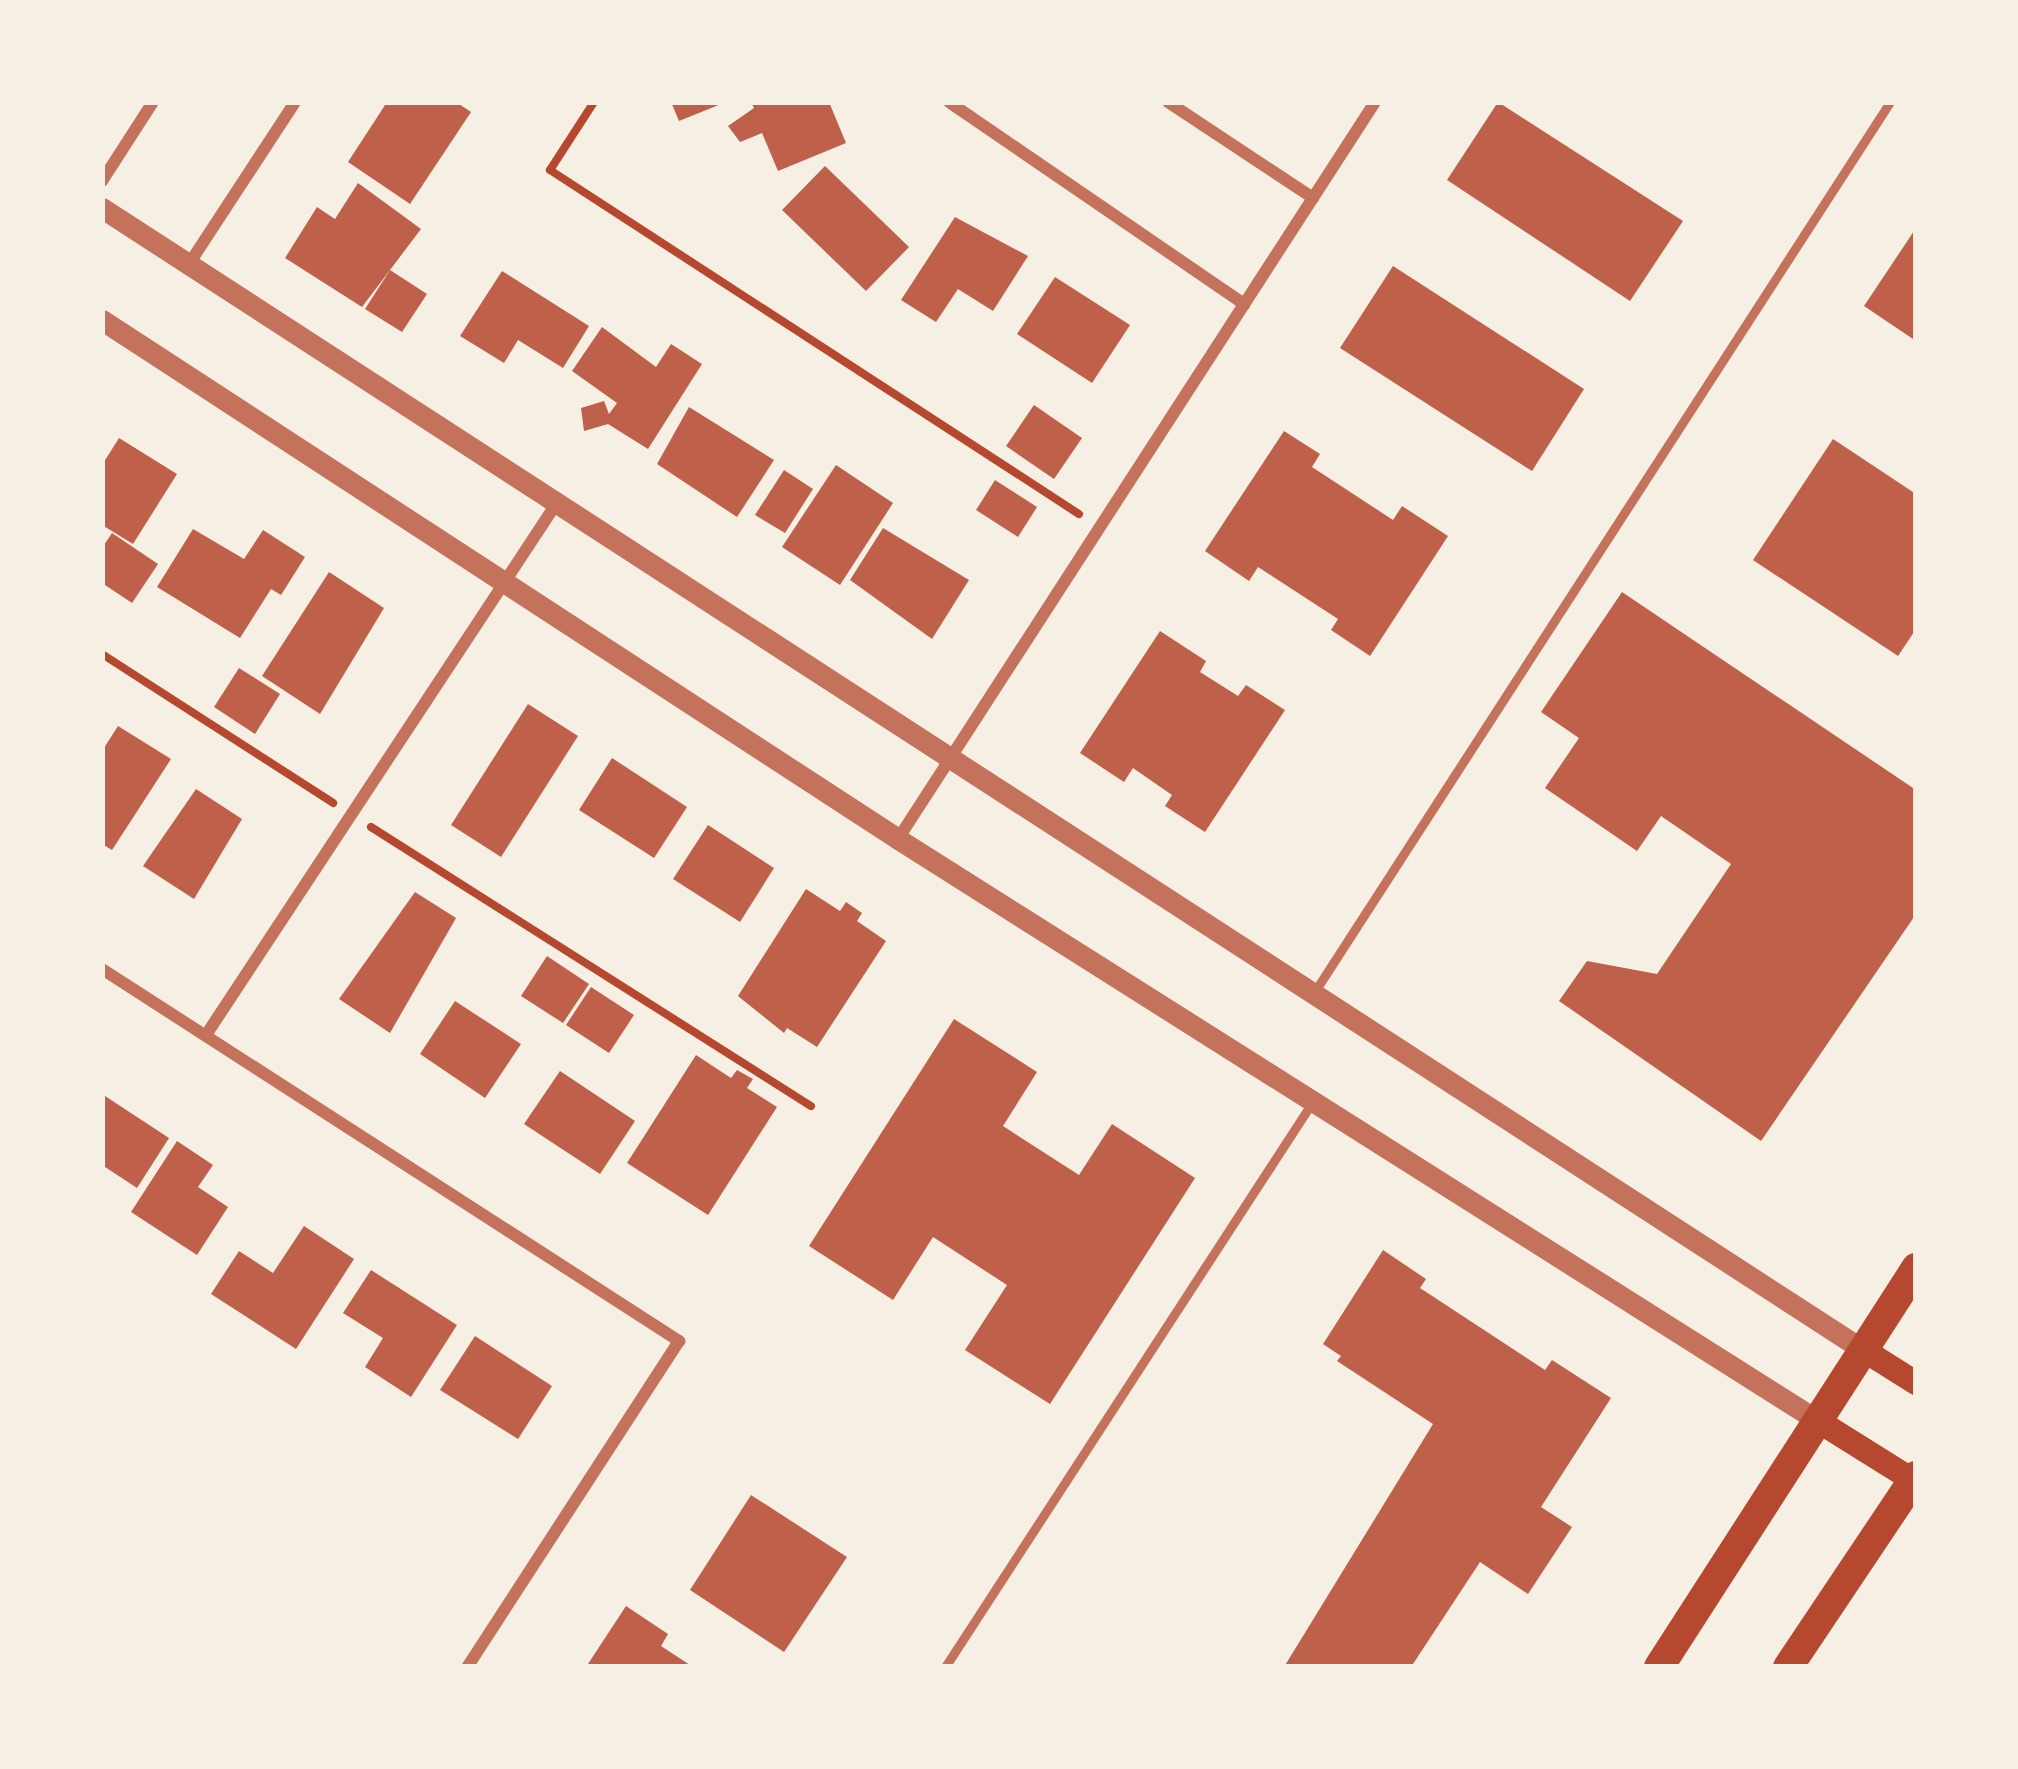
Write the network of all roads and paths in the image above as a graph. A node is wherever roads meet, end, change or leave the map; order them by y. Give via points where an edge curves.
1 (153, 102) edge
2 (295, 102) edge
3 (594, 102) edge
4 (950, 102) edge
5 (1168, 102) edge
6 (1375, 102) edge
7 (1890, 102) edge
8 (102, 181) edge
9 (1313, 198) junction
10 (102, 208) edge
11 (189, 264) junction
12 (1244, 304) junction
13 (102, 320) edge
14 (558, 501) junction
15 (1099, 528) junction
16 (506, 583) junction
17 (102, 654) edge
18 (952, 754) junction
19 (352, 815) junction
20 (898, 838) junction
21 (102, 969) edge
22 (1315, 991) junction
23 (206, 1036) junction
24 (1313, 1101) junction
25 (812, 1106) dead end
26 (1916, 1268) edge
27 (1862, 1349) junction
28 (1916, 1383) edge
29 (1815, 1419) junction
30 (1915, 1479) edge
31 (467, 1667) edge
32 (945, 1667) edge
33 (1659, 1667) edge
34 (1788, 1667) edge

1 - 8 street
2 - 11 street
3 - 15 path via 550,170
4 - 12 street
5 - 9 street
6 - 9 street
7 - 22 lane
9 - 12 street
10 - 11 street
11 - 14 street
12 - 15 street
13 - 16 street
14 - 16 street
14 - 18 street
15 - 18 street
16 - 19 street
16 - 20 street
17 - 19 path
18 - 20 street
18 - 22 street
19 - 23 street
19 - 25 path
20 - 24 street
21 - 23 street
22 - 27 street
23 - 31 street via 679,1341
24 - 29 street
24 - 32 lane
26 - 27 main road
27 - 28 main road
27 - 29 main road
29 - 30 main road
29 - 33 main road
30 - 34 main road

